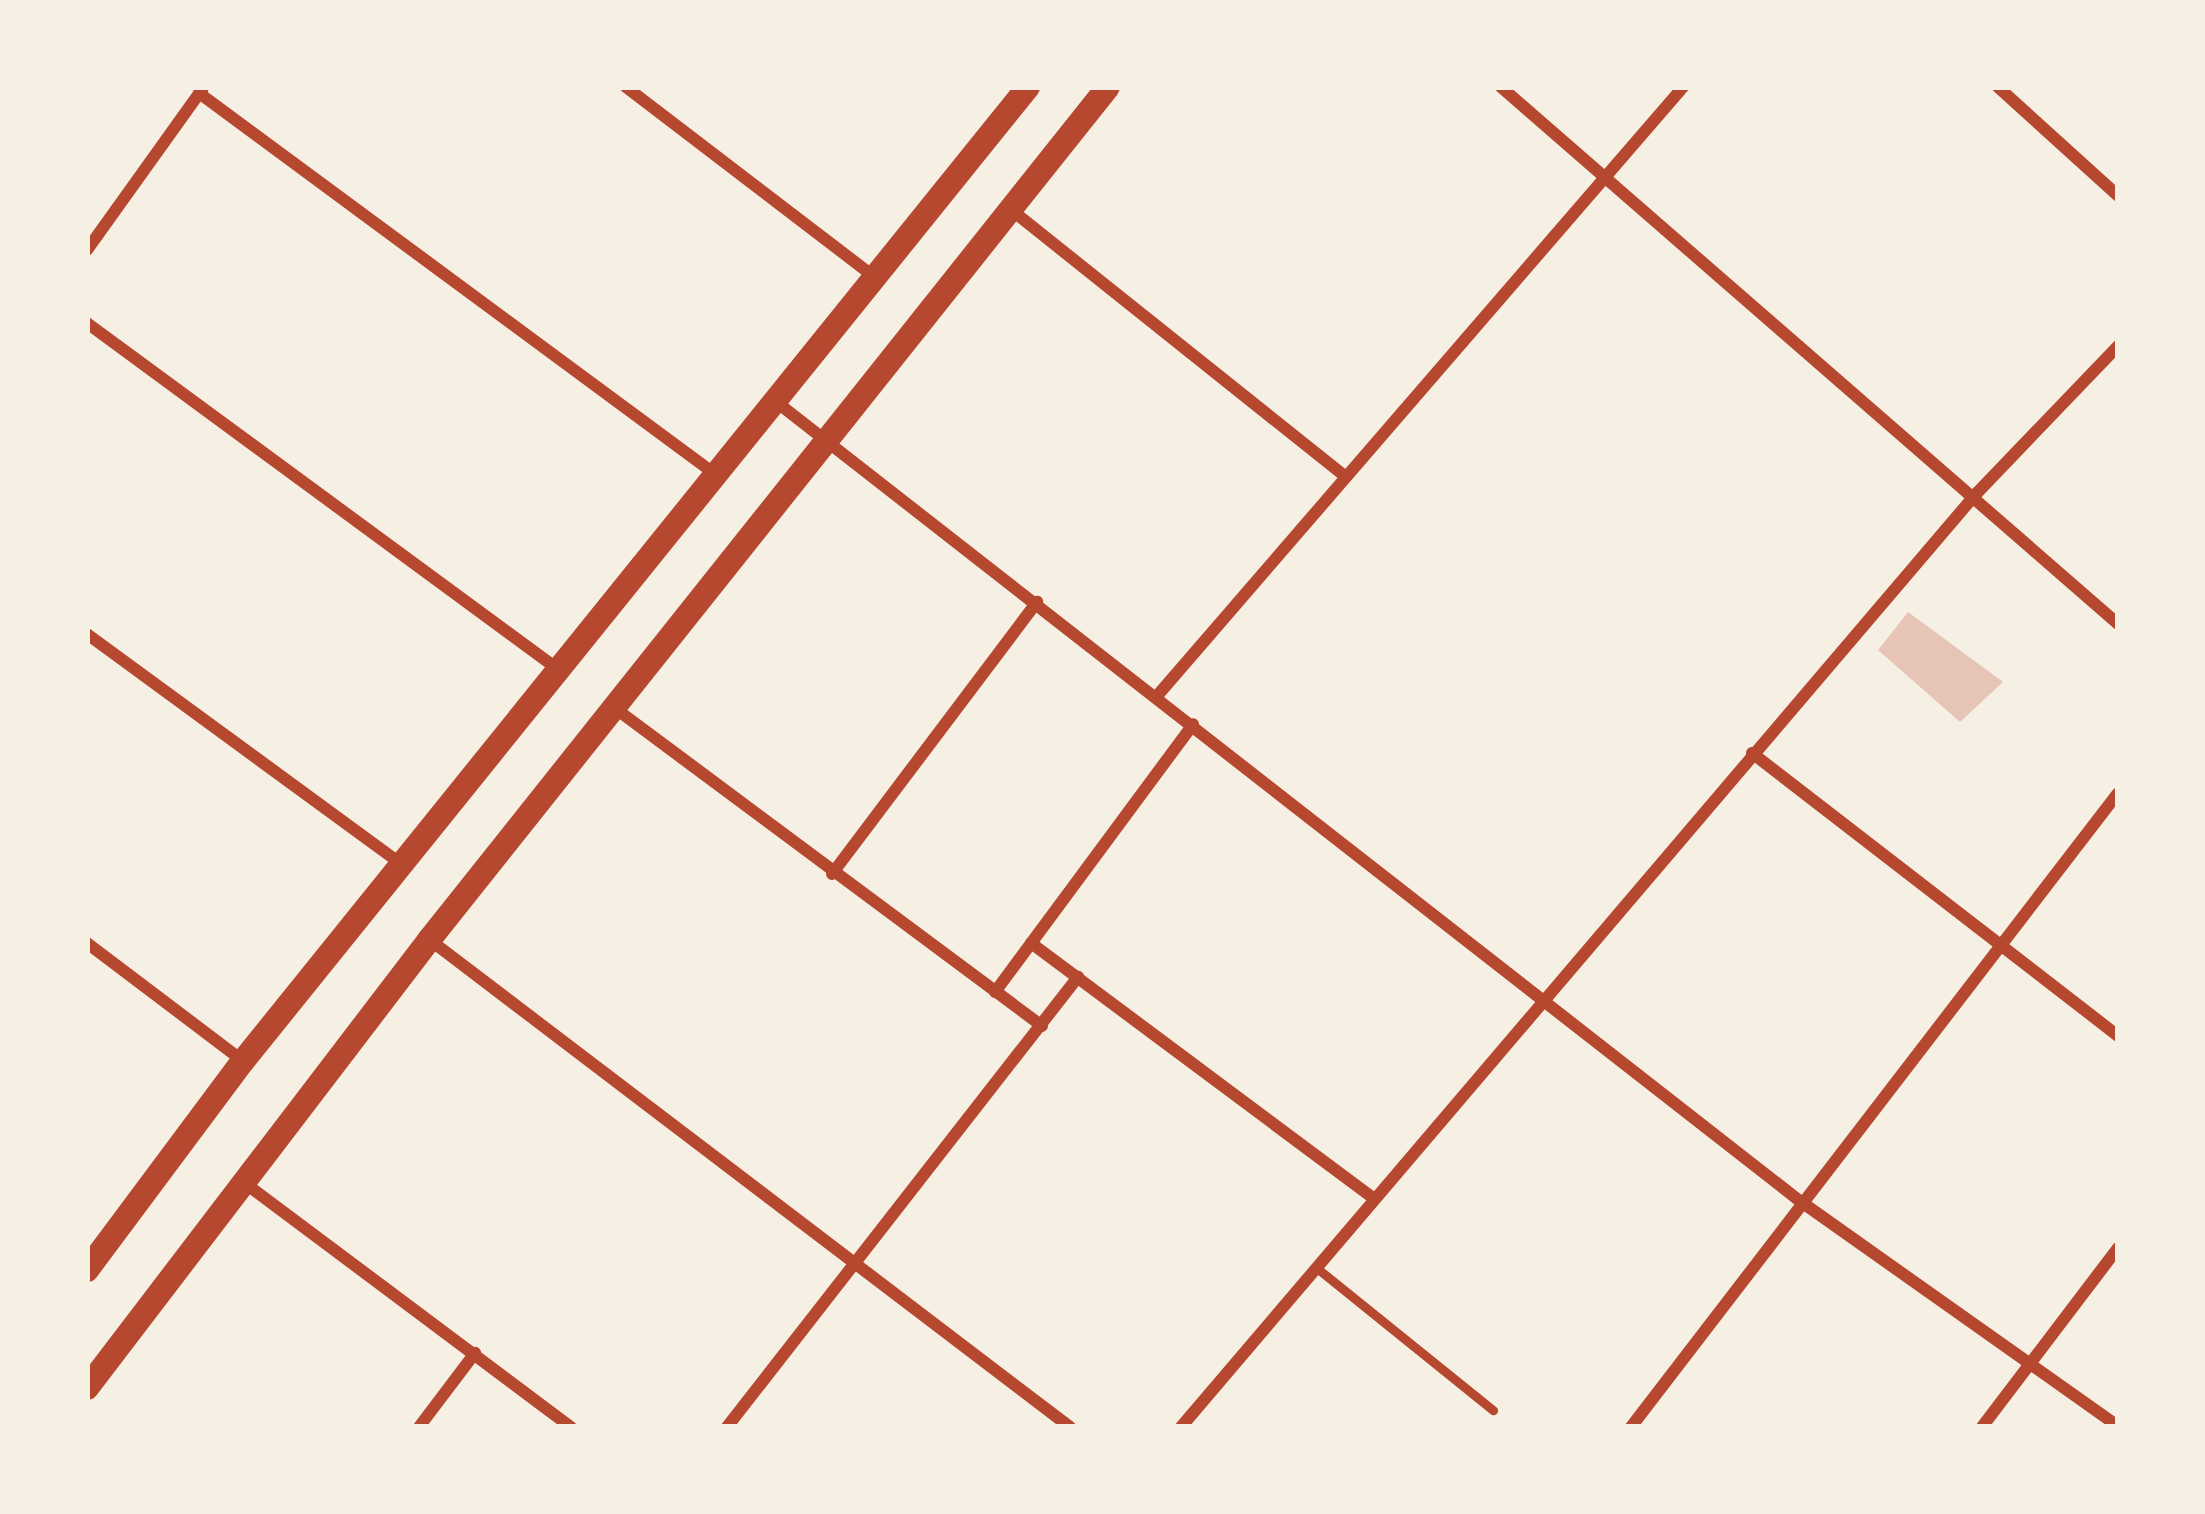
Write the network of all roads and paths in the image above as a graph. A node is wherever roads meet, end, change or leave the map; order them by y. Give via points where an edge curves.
1 (626, 87) edge
2 (1108, 87) edge
3 (1501, 87) edge
4 (1683, 87) edge
5 (1998, 87) edge
6 (1027, 88) edge
7 (201, 90) edge
8 (1600, 178) junction
9 (2118, 196) edge
10 (1014, 212) junction
11 (87, 250) edge
12 (879, 280) junction
13 (87, 323) edge
14 (2118, 346) edge
15 (779, 404) junction
16 (832, 442) junction
17 (1343, 475) junction
18 (719, 476) junction
19 (1976, 494) junction
20 (1037, 602) junction
21 (2118, 624) edge
22 (87, 634) edge
23 (559, 670) junction
24 (1157, 696) junction
25 (616, 710) junction
26 (1193, 724) junction
27 (1751, 753) junction
28 (2118, 793) edge
29 (402, 864) junction
30 (832, 874) junction
31 (429, 940) junction
32 (1999, 941) junction
33 (87, 943) edge
34 (1031, 943) junction
35 (1078, 977) junction
36 (994, 992) junction
37 (1542, 995) junction
38 (1042, 1026) junction
39 (2118, 1036) edge
40 (243, 1061) junction
41 (241, 1181) junction
42 (1374, 1199) junction
43 (1800, 1201) junction
44 (2118, 1248) edge
45 (851, 1260) junction
46 (1318, 1269) junction
47 (87, 1270) edge
48 (475, 1353) junction
49 (2028, 1366) junction
50 (87, 1388) edge
51 (1493, 1410) dead end
52 (2118, 1426) edge
53 (419, 1427) edge
54 (571, 1427) edge
55 (727, 1427) edge
56 (1070, 1427) edge
57 (1181, 1427) edge
58 (1631, 1427) edge
59 (1982, 1427) edge

1 - 12 street
2 - 10 main road
3 - 8 street
4 - 8 street
5 - 9 street
6 - 12 main road
7 - 11 street
7 - 18 street
8 - 17 street
8 - 19 street
10 - 16 main road
10 - 17 street
12 - 15 main road
13 - 23 street
14 - 19 street
15 - 16 street
15 - 18 main road
16 - 20 street
16 - 25 main road
17 - 24 street
18 - 23 main road
19 - 21 street
19 - 27 street
20 - 24 street
20 - 30 street
22 - 29 street
23 - 29 main road
24 - 26 street
25 - 30 street
25 - 31 main road
26 - 34 street
26 - 37 street
27 - 32 street
27 - 37 street
28 - 32 street
29 - 40 main road
30 - 36 street
31 - 41 main road
31 - 45 street
32 - 39 street
32 - 43 street
33 - 40 street
34 - 35 street
34 - 36 street
35 - 38 street
35 - 42 street
36 - 38 street
37 - 42 street
37 - 43 street
38 - 45 street
40 - 47 main road
41 - 48 street
41 - 50 main road
42 - 46 street
43 - 49 street
43 - 58 street
44 - 49 street
45 - 55 street
45 - 56 street
46 - 51 lane
46 - 57 street
48 - 53 street
48 - 54 street
49 - 52 street
49 - 59 street

